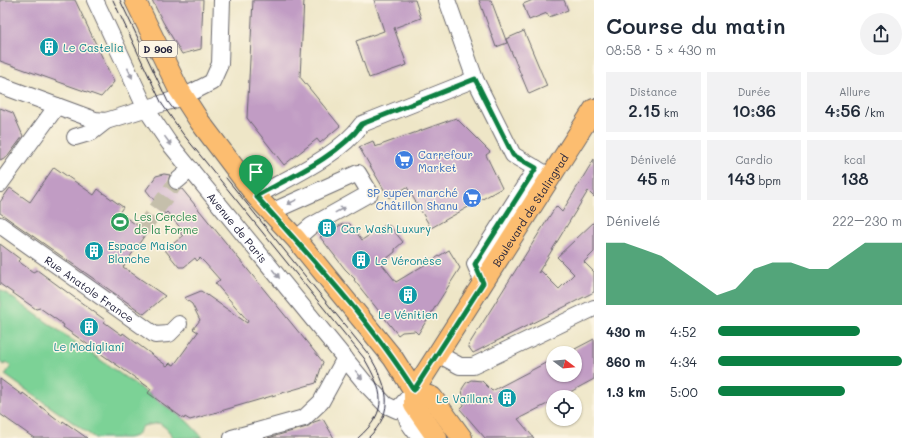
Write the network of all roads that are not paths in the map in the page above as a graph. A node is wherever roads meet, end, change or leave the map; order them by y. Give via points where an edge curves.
1 (95, 0) edge
2 (135, 0) edge
3 (222, 0) edge
4 (447, 0) edge
5 (475, 79) junction
6 (0, 86) edge
7 (183, 97) junction
8 (57, 106) junction
9 (146, 109) junction
10 (594, 109) edge
11 (106, 121) junction
12 (75, 137) dead end
13 (190, 169) junction
14 (544, 173) junction
15 (176, 181) tunnel mouth
16 (1, 182) edge
17 (256, 196) junction
18 (271, 212) junction
19 (0, 225) edge
20 (296, 239) junction
21 (594, 308) edge
22 (179, 324) dead end
23 (438, 354) junction
24 (345, 358) junction
25 (414, 390) junction
26 (232, 438) edge
27 (420, 438) edge
28 (438, 438) edge
29 (462, 438) edge

1 -> 9 street, Avenue de Paris
2 - 7 main road, D 906
3 - 7 street via 220,64 216,77 207,86
4 - 5 street
5 - 14 street via 513,155
5 - 17 street via 362,124 354,135 322,159
6 - 8 street
7 - 9 street
7 - 17 main road, D 906
8 - 11 street via 95,120
8 - 16 street
9 - 11 street
9 -> 13 street, Avenue de Paris
10 - 14 main road, Boulevard de Stalingrad
11 - 12 street via 92,132
13 - 15 street
13 -> 24 street, Avenue de Paris
14 - 23 main road, Boulevard de Stalingrad via 483,283
17 - 18 main road, D 906
18 - 20 main road, D 906
20 -> 18 street via 311,226 370,193 358,173
19 - 22 street, Rue Anatole France via 155,335 169,334
20 - 25 main road, D 906 via 393,358
21 - 23 street via 473,366 460,366
23 - 25 main road, Boulevard de Stalingrad
24 -> 25 street, Avenue de Paris via 380,400 397,410
24 - 26 street via 321,402 304,418
25 - 27 street via 406,420
25 - 28 main road, D 906 via 414,405
25 - 29 main road via 432,397

